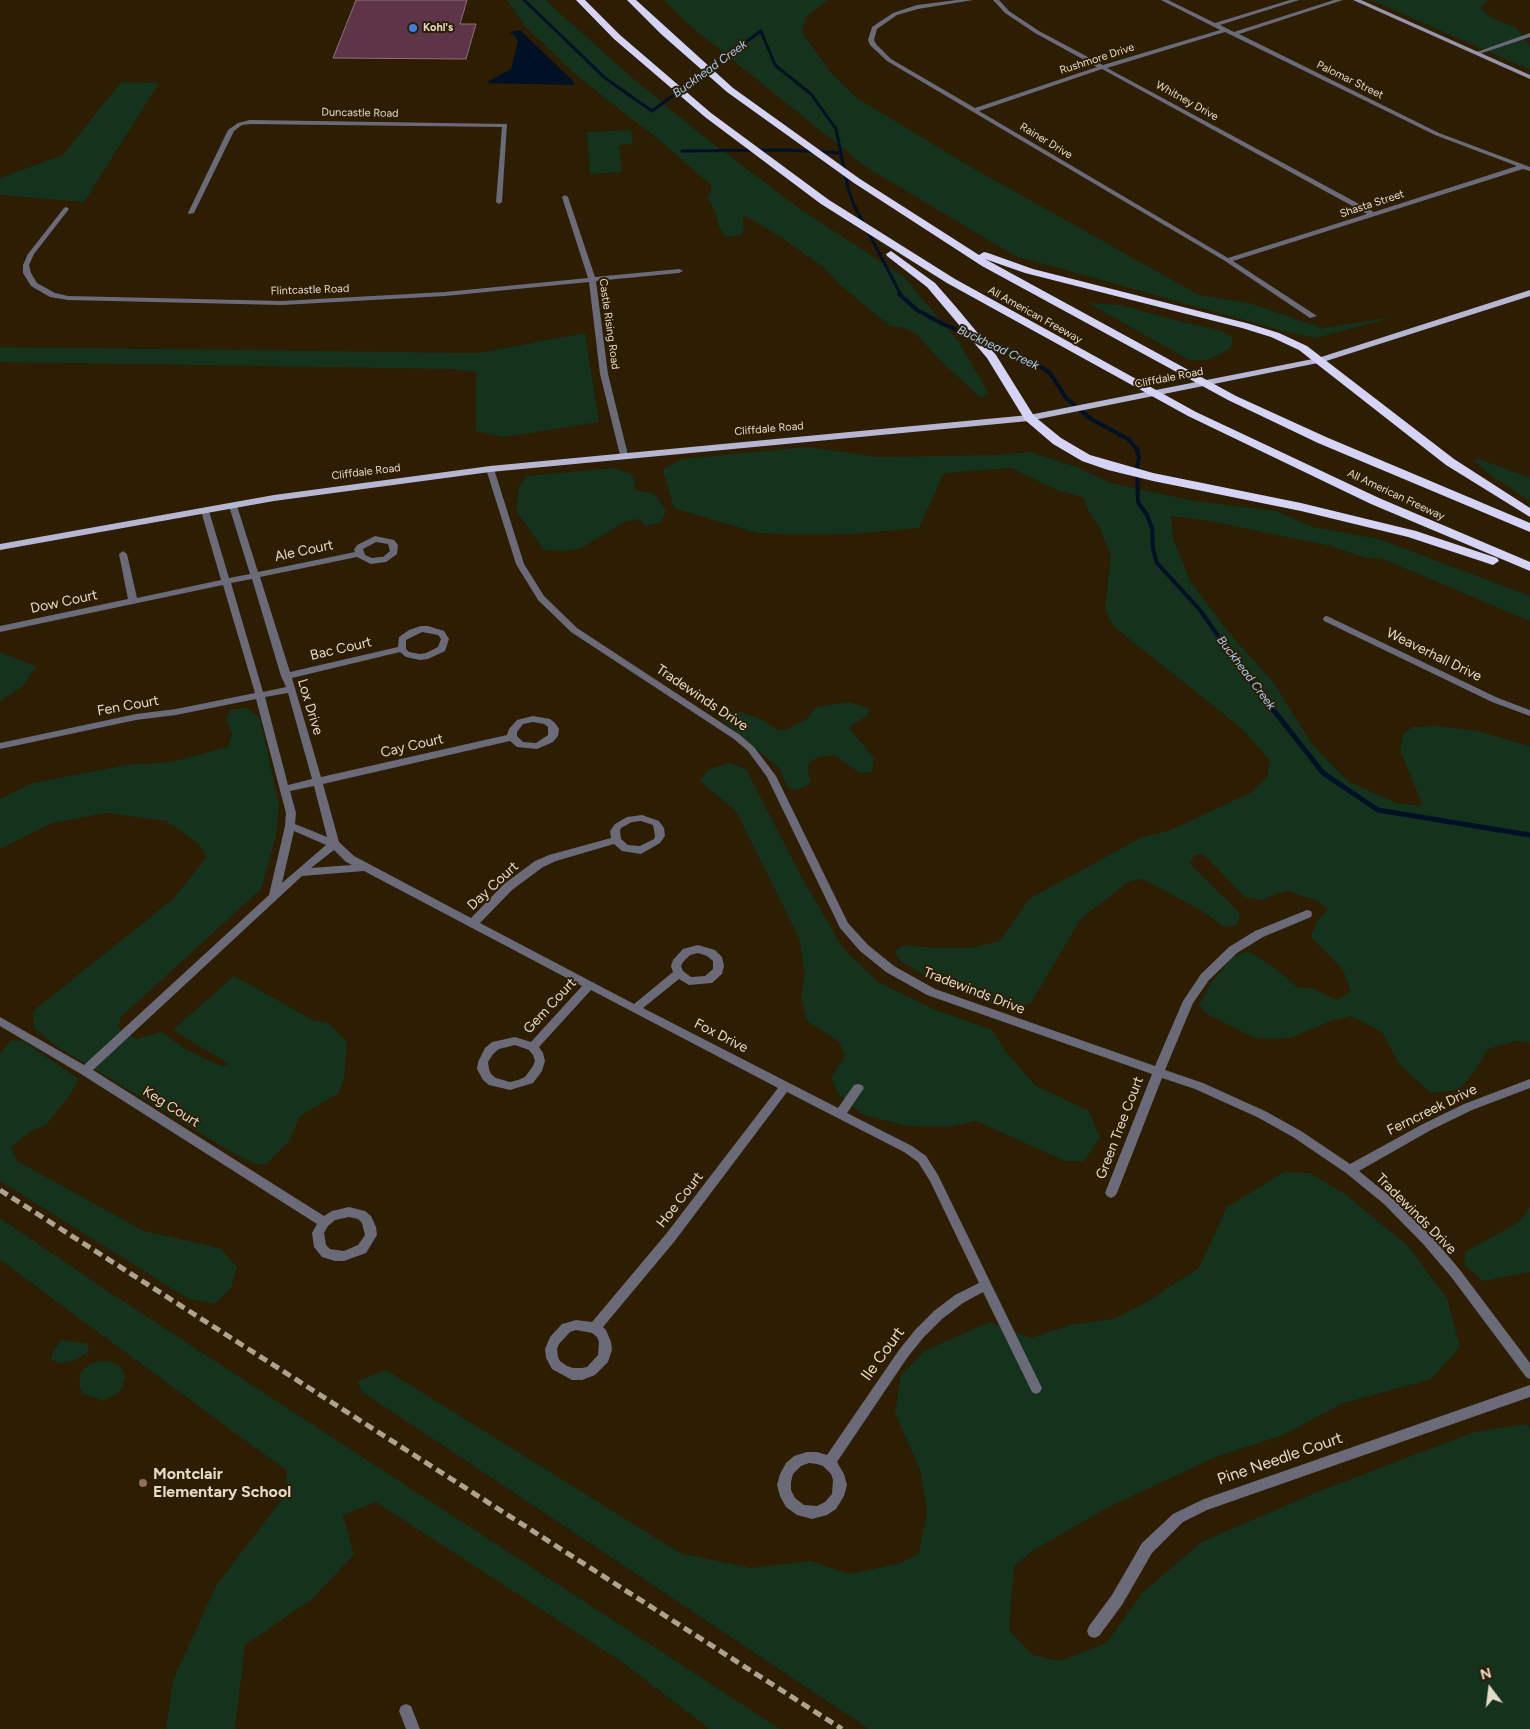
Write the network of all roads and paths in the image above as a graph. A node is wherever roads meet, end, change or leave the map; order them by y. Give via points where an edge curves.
1 (580, 0) edge
2 (631, 0) edge
3 (970, 0) edge
4 (996, 0) edge
5 (1164, 0) edge
6 (1296, 0) edge
7 (1340, 0) edge
8 (1356, 0) edge
9 (1215, 25) junction
10 (1226, 30) junction
11 (1234, 34) junction
12 (1530, 35) edge
13 (1477, 53) junction
14 (1103, 68) junction
15 (1530, 77) edge
16 (975, 110) junction
17 (1526, 168) edge
18 (565, 197) dead end
19 (499, 202) dead end
20 (825, 202) junction
21 (66, 209) dead end
22 (191, 213) dead end
23 (1373, 214) junction
24 (952, 243) junction
25 (1227, 260) junction
26 (679, 271) dead end
27 (592, 279) junction
28 (1530, 293) edge
29 (1313, 316) dead end
30 (1320, 360) junction
31 (1029, 418) junction
32 (624, 455) junction
33 (490, 469) junction
34 (233, 506) junction
35 (205, 510) junction
36 (1530, 513) edge
37 (1530, 528) edge
38 (0, 547) edge
39 (123, 554) dead end
40 (358, 554) dead end
41 (1530, 567) edge
42 (1530, 575) edge
43 (255, 576) junction
44 (227, 582) junction
45 (133, 601) junction
46 (1327, 619) dead end
47 (0, 629) edge
48 (402, 649) junction
49 (286, 676) junction
50 (291, 689) junction
51 (260, 696) junction
52 (1530, 712) edge
53 (512, 737) dead end
54 (0, 746) edge
55 (318, 782) junction
56 (285, 789) junction
57 (290, 826) junction
58 (616, 840) dead end
59 (334, 844) junction
60 (366, 867) junction
61 (298, 873) junction
62 (274, 895) junction
63 (1307, 914) dead end
64 (472, 924) junction
65 (679, 973) dead end
66 (590, 984) junction
67 (635, 1009) junction
68 (0, 1020) edge
69 (533, 1047) junction
70 (85, 1071) junction
71 (1157, 1073) junction
72 (1530, 1083) edge
73 (786, 1086) junction
74 (858, 1088) dead end
75 (840, 1114) junction
76 (1350, 1170) junction
77 (1111, 1193) dead end
78 (324, 1222) junction
79 (986, 1285) junction
80 (595, 1328) junction
81 (1530, 1373) edge
82 (1036, 1388) dead end
83 (1530, 1391) edge
84 (828, 1463) junction
85 (1094, 1631) dead end
86 (406, 1711) dead end
87 (414, 1729) edge

1 - 20 highway, All American Freeway via 676,90
2 - 24 highway, All American Freeway via 730,90 857,181
3 - 16 street, Rainer Drive via 917,7 895,14 874,28 871,40 889,60
4 - 14 street, Whitney Drive via 1022,23
5 - 9 street, Palomar Street
6 - 9 street
7 - 11 street
8 - 13 main road
9 - 10 street, Palomar Street
10 - 11 street, Palomar Street
10 - 14 street, Rushmore Drive
11 - 17 street, Palomar Street via 1437,134
12 - 13 street
13 - 15 main road
14 - 16 street, Rushmore Drive
14 - 23 street, Whitney Drive
16 - 25 street, Rainer Drive
17 - 23 street, Shasta Street
18 - 27 street, Castle Rising Road
19 - 22 street, Duncastle Road via 505,126 250,122 231,130
20 - 31 highway via 931,285 992,357
20 - 41 highway, All American Freeway via 967,290 1184,410 1375,501
21 - 27 street, Flintcastle Road via 26,265 34,284 53,295 68,298 325,302
23 - 25 street, Shasta Street
24 - 30 highway via 1030,270 1268,332 1303,348
24 - 37 highway, All American Freeway via 1232,398 1322,440
25 - 29 street, Rainer Drive
26 - 27 street, Flintcastle Road
27 - 32 street, Castle Rising Road via 604,374
28 - 30 main road, Cliffdale Road
30 - 31 main road, Cliffdale Road
30 - 36 highway via 1450,462
31 - 32 main road, Cliffdale Road
31 - 42 highway via 1070,450 1112,467 1412,534
32 - 33 main road, Cliffdale Road
33 - 34 main road, Cliffdale Road via 326,490
33 - 71 street, Tradewinds Drive via 520,564 541,598 574,630 751,749 772,776 844,924 864,948 890,969 932,992
34 - 35 main road, Cliffdale Road
34 - 43 street, Lox Drive
35 - 38 main road, Cliffdale Road
35 - 44 street
39 - 45 street
40 - 43 street, Ale Court
43 - 44 street, Ale Court
43 - 49 street, Lox Drive
44 - 45 street, Dow Court
44 - 51 street
45 - 47 street, Dow Court
46 - 52 street, Weaverhall Drive via 1495,700
48 - 48 street via 402,639 420,629 435,630 445,639 442,649 428,656 412,656
48 - 49 street, Bac Court
49 - 50 street, Lox Drive
50 - 51 street, Fen Court
50 - 55 street, Lox Drive
51 - 54 street, Fen Court via 136,717
51 - 56 street
53 - 55 street, Cay Court
55 - 56 street, Cay Court
55 - 59 street, Lox Drive
56 - 57 street via 291,812
57 - 59 street, Fox Drive
57 - 62 street
58 - 64 street, Day Court via 539,864 508,887
59 - 60 street, Fox Drive
59 - 61 street
60 - 61 street
60 - 64 street, Fox Drive
61 - 62 street
62 - 70 street
63 - 71 street, Green Tree Court via 1259,934 1233,950 1204,977 1188,1001
64 - 66 street, Fox Drive
65 - 67 street
66 - 67 street, Fox Drive
66 - 69 street, Gem Court
67 - 73 street, Fox Drive
68 - 70 street, Keg Court
69 - 69 street, Gem Court via 515,1041 496,1045 483,1062 483,1070 493,1082 510,1086 520,1084 535,1074 540,1061
70 - 78 street, Keg Court
71 - 76 street, Tradewinds Drive via 1207,1090 1261,1114
71 - 77 street, Green Tree Court
72 - 76 street, Ferncreek Drive via 1460,1111
73 - 75 street, Fox Drive
73 - 80 street, Hoe Court via 670,1238
74 - 75 street
75 - 79 street, Fox Drive via 922,1159
76 - 81 street, Tradewinds Drive via 1388,1201 1428,1241
78 - 78 street via 318,1233 320,1247 335,1256 362,1249 371,1234 367,1220 355,1213 340,1213
79 - 82 street, Fox Drive
79 - 84 street, Ile Court via 959,1299 919,1334
80 - 80 street via 576,1325 559,1334 551,1349 556,1365 572,1374 582,1374 599,1365 604,1358 606,1342
83 - 85 street, Pine Needle Court via 1204,1504 1178,1518 1147,1548 1117,1600
84 - 84 street via 807,1458 790,1467 783,1482 784,1491 795,1507 813,1512 832,1506 841,1487 836,1469
86 - 87 street

